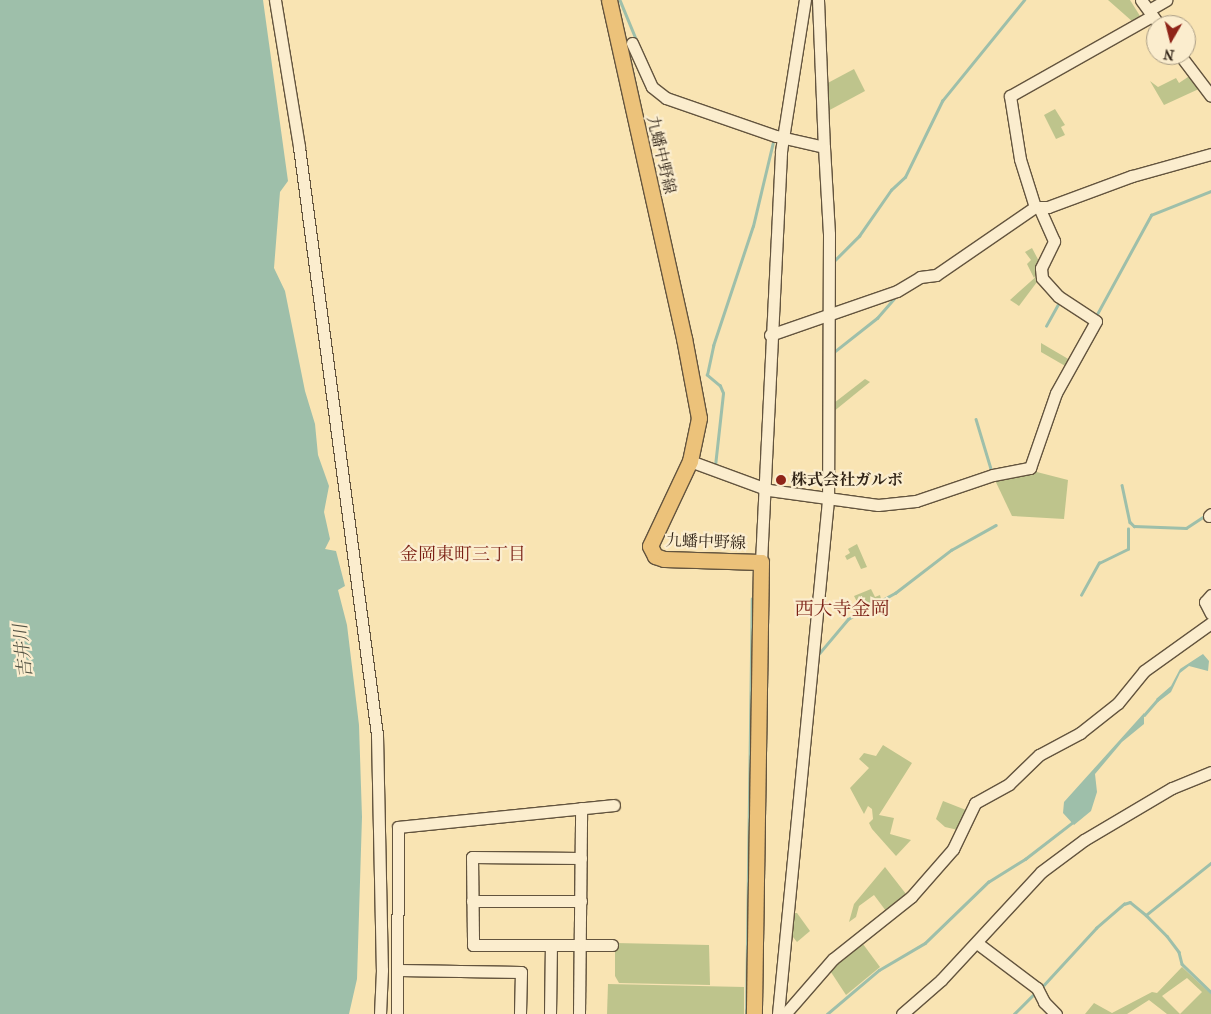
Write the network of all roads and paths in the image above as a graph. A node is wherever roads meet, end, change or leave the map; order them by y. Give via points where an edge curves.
1 (275, 0) edge
2 (609, 0) edge
3 (805, 0) edge
4 (818, 0) edge
5 (1142, 0) edge
6 (1166, 0) edge
7 (1152, 15) edge
8 (1155, 15) edge
9 (1146, 21) edge
10 (632, 42) dead end
11 (1188, 65) edge
12 (1211, 96) edge
13 (782, 137) junction
14 (821, 147) junction
15 (1211, 154) edge
16 (1037, 208) junction
17 (827, 313) junction
18 (770, 335) junction
19 (690, 461) junction
20 (763, 488) junction
21 (825, 500) junction
22 (761, 562) junction
23 (1211, 595) edge
24 (1211, 614) edge
25 (1211, 623) edge
26 (1211, 772) edge
27 (614, 805) dead end
28 (581, 808) junction
29 (581, 858) junction
30 (472, 901) junction
31 (581, 901) junction
32 (976, 943) junction
33 (550, 945) junction
34 (580, 945) junction
35 (612, 945) dead end
36 (399, 970) junction
37 (380, 1014) edge
38 (397, 1014) edge
39 (520, 1014) edge
40 (550, 1014) edge
41 (579, 1014) edge
42 (754, 1014) edge
43 (778, 1014) edge
44 (785, 1014) edge
45 (902, 1014) edge
46 (1056, 1014) edge

1 - 37 street via 299,148 377,734
2 - 19 main road, 九蟠中野線 via 698,404 698,431
3 - 13 street
4 - 14 street
5 - 7 street
6 - 8 street
9 - 16 street via 1010,96 1020,159
10 - 13 street via 652,87 666,98
11 - 12 street
13 - 14 street
13 - 18 street
14 - 17 street via 829,202
15 - 16 street
16 - 17 street via 928,276 897,291
16 - 21 street via 1054,241 1041,268 1042,278 1058,296 1094,320 1056,393 1030,468 993,475 903,503 878,505
17 - 18 street
17 - 21 street
18 - 20 street
19 - 20 street
19 - 22 main road, 九蟠中野線 via 655,530 650,546 652,553 664,559
20 - 21 street
20 - 22 street
21 - 43 street
22 - 42 main road, 九蟠中野線
23 - 24 street via 1205,602
25 - 44 street via 1144,671 1118,703 1080,733 1039,755 1002,789 975,803 953,849 911,897 832,959
26 - 32 street via 1172,788 1084,840 1042,872
27 - 28 street
28 - 29 street
28 - 36 street via 398,827
29 - 30 street via 472,858
29 - 31 street
30 - 31 street
30 - 33 street via 473,945
31 - 34 street
32 - 45 street
32 - 46 street via 1038,990
33 - 34 street
33 - 40 street
34 - 35 street
34 - 41 street
36 - 38 street
36 - 39 street via 521,972

